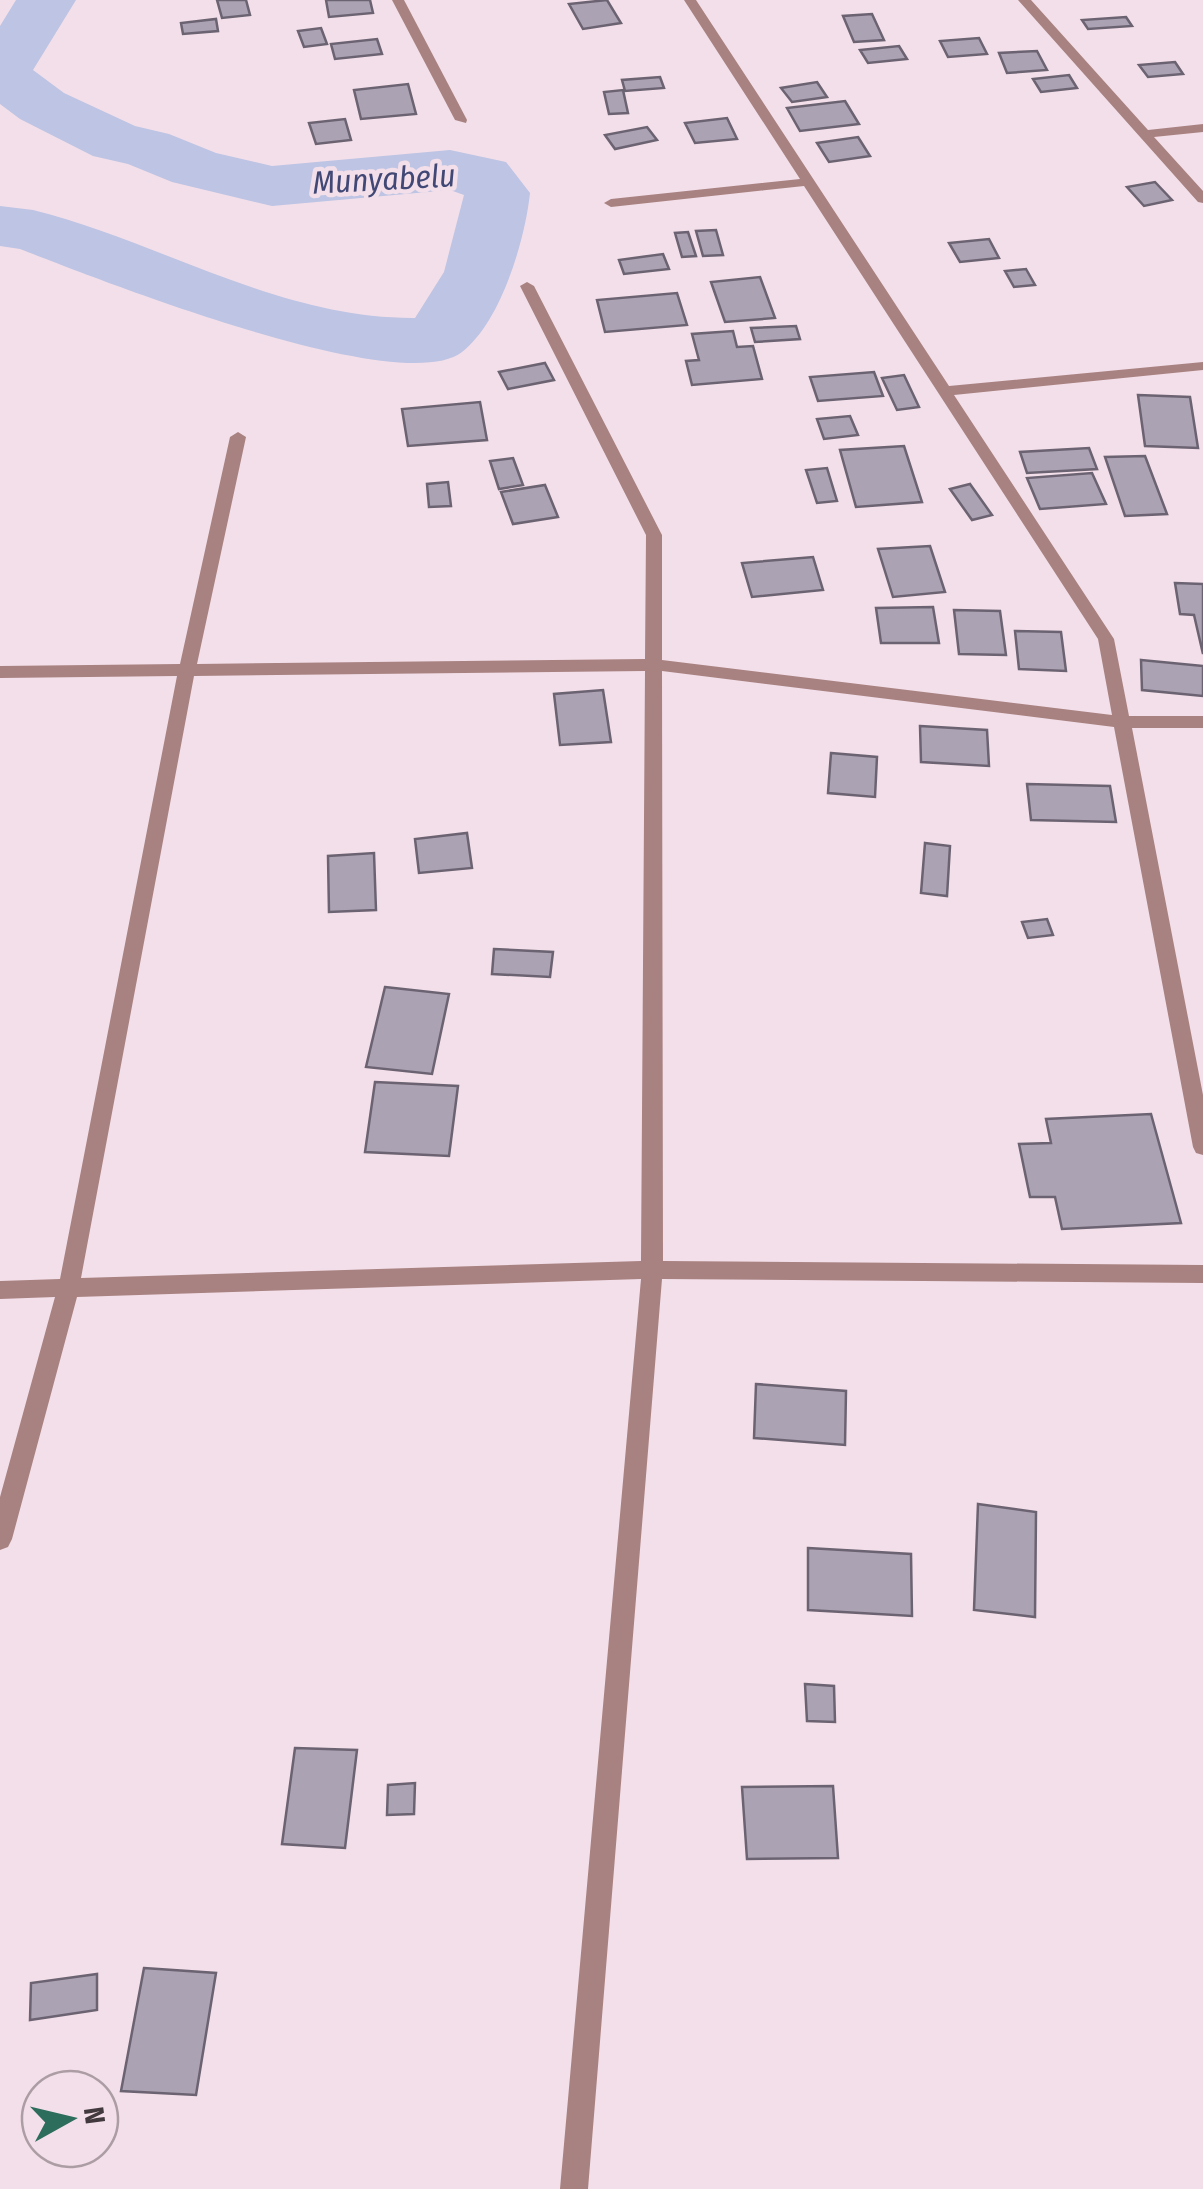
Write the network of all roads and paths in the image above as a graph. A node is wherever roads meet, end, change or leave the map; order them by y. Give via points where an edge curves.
1 (398, 0) edge
2 (690, 0) edge
3 (1024, 0) edge
4 (461, 120) dead end
5 (1203, 128) edge
6 (1145, 134) junction
7 (805, 182) junction
8 (1203, 199) edge
9 (611, 203) dead end
10 (527, 286) dead end
11 (1203, 366) edge
12 (945, 391) junction
13 (238, 437) dead end
14 (656, 665) junction
15 (187, 670) junction
16 (0, 672) edge
17 (1123, 722) junction
18 (1203, 722) edge
19 (1203, 1146) edge
20 (652, 1270) junction
21 (1203, 1274) edge
22 (70, 1286) junction
23 (0, 1290) edge
24 (0, 1539) edge
25 (574, 2189) edge

1 - 4 street
2 - 7 street
3 - 6 street
5 - 6 street
6 - 8 street
7 - 9 street
7 - 12 street
10 - 14 street via 654,535
11 - 12 street
12 - 17 street via 1106,640
13 - 15 street
14 - 15 street
14 - 17 street
14 - 20 street
15 - 16 street
15 - 22 street
17 - 18 street
17 - 19 street
20 - 21 street
20 - 22 street
20 - 25 street
22 - 23 street
22 - 24 street

